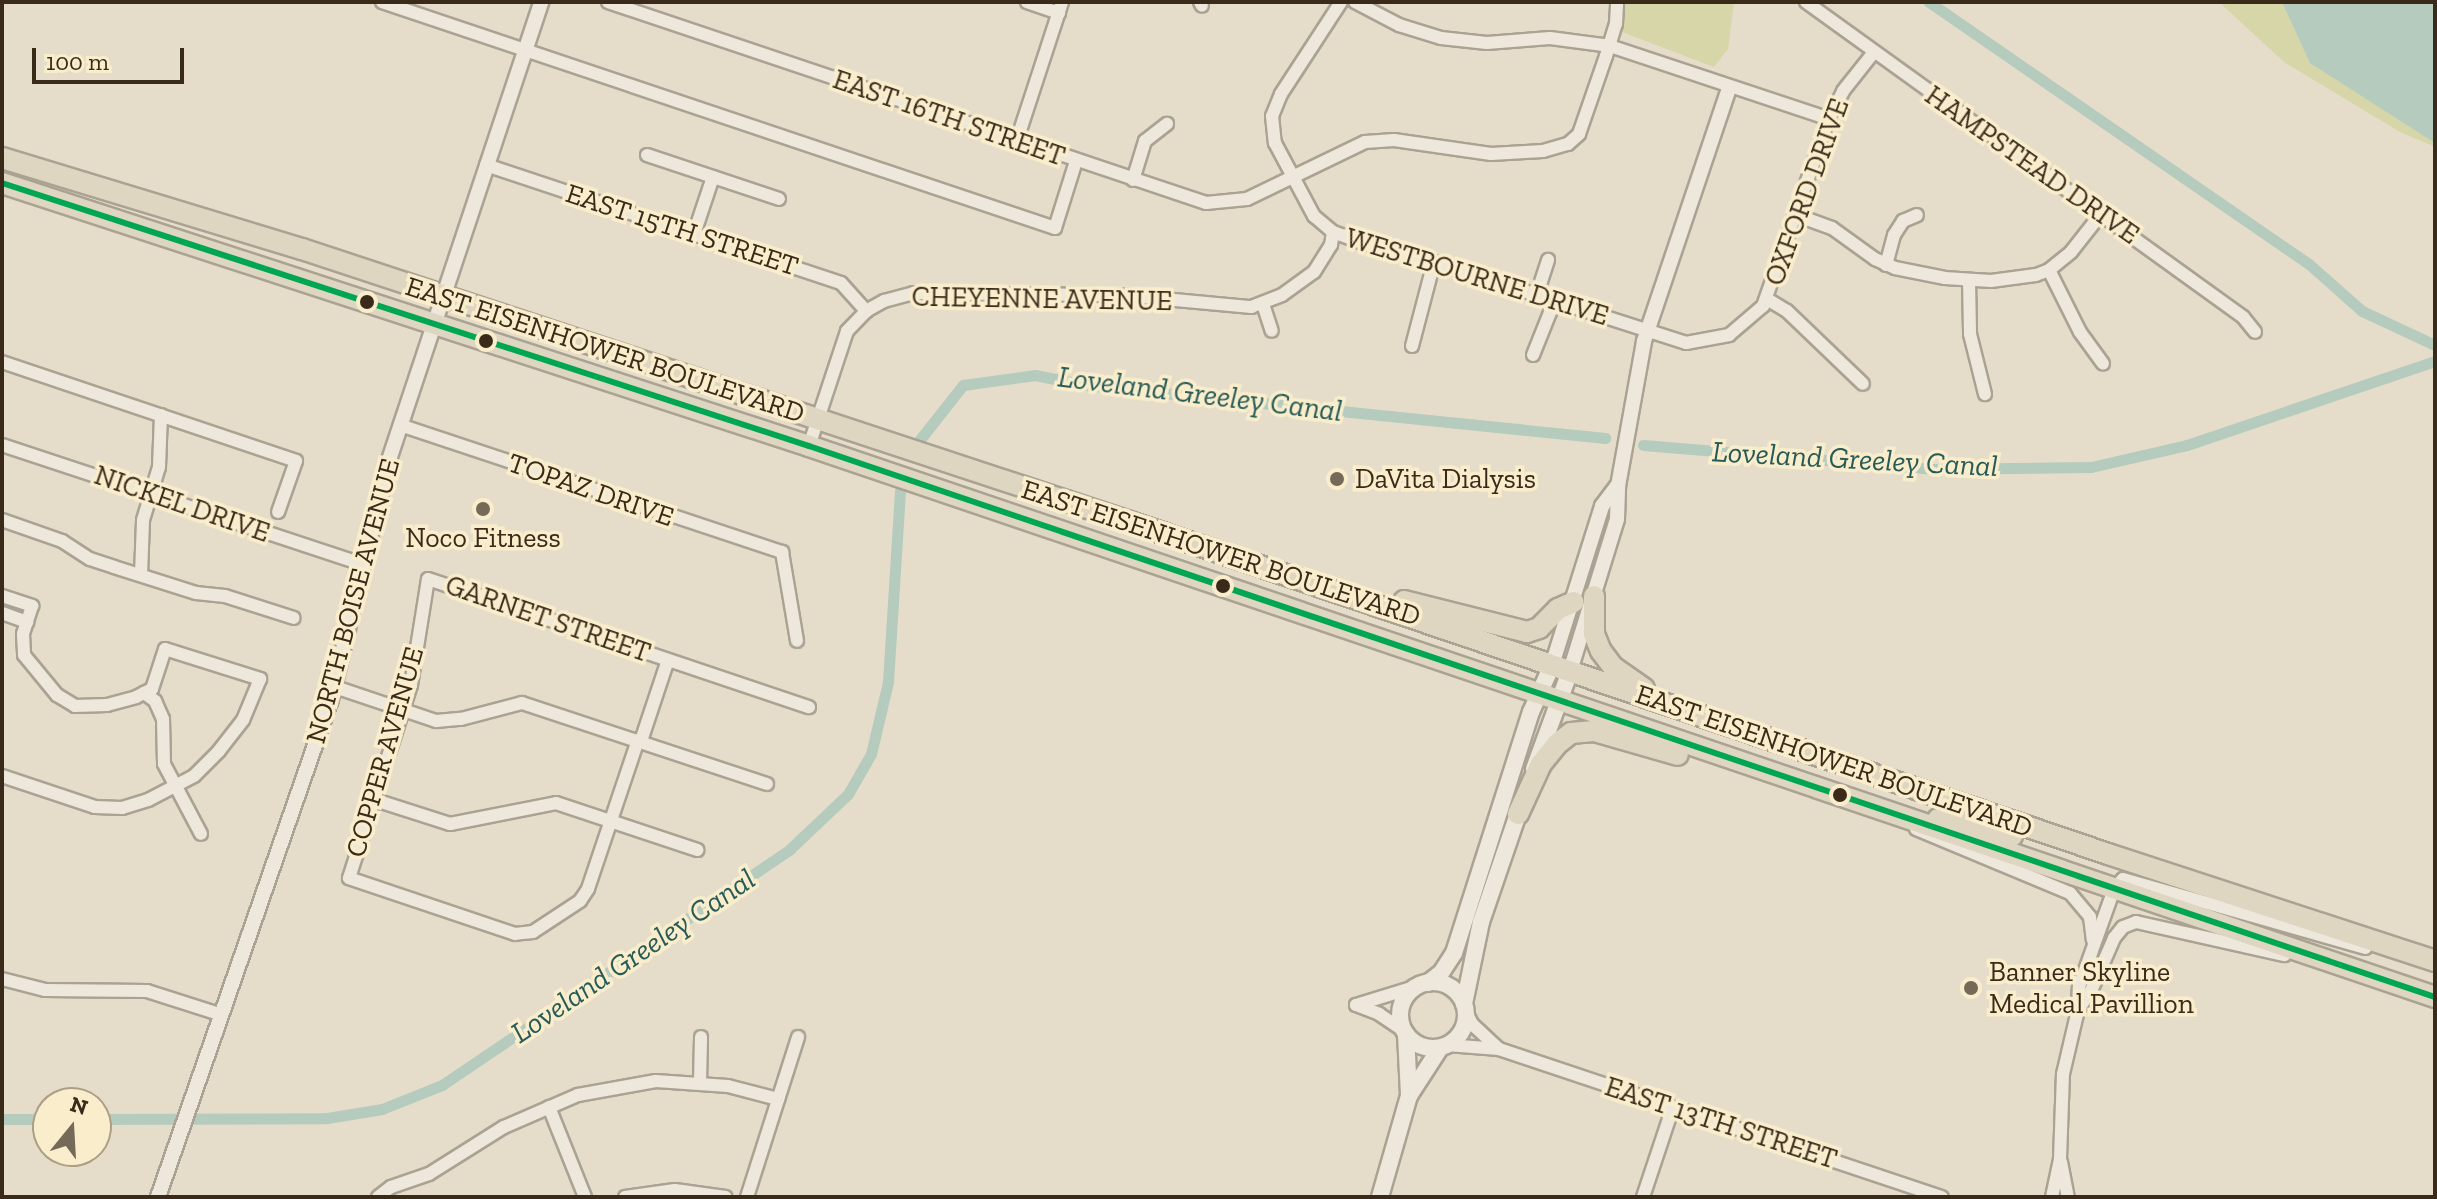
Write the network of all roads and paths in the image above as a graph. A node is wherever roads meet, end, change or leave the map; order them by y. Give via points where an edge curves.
1 (382, 2) edge
2 (541, 2) edge
3 (608, 2) edge
4 (1027, 2) edge
5 (1341, 2) edge
6 (1355, 2) edge
7 (1617, 2) edge
8 (1806, 2) edge
9 (1060, 7) edge
10 (1610, 46) junction
11 (525, 49) junction
12 (1874, 52) junction
13 (1729, 88) junction
14 (1829, 119) junction
15 (1167, 124) dead end
16 (1017, 140) junction
17 (647, 155) dead end
18 (2, 158) edge
19 (1076, 161) junction
20 (486, 165) junction
21 (713, 177) junction
22 (1292, 179) junction
23 (1133, 180) junction
24 (2, 183) edge
25 (779, 199) dead end
26 (2101, 214) junction
27 (1796, 215) junction
28 (1917, 215) dead end
29 (128, 223) junction
30 (234, 229) junction
31 (1333, 232) junction
32 (694, 234) junction
33 (1548, 260) dead end
34 (1434, 262) junction
35 (1886, 265) junction
36 (2049, 270) junction
37 (1969, 280) junction
38 (1537, 294) junction
39 (444, 296) junction
40 (1767, 299) junction
41 (1555, 300) junction
42 (1263, 304) junction
43 (866, 311) junction
44 (435, 322) junction
45 (1272, 331) dead end
46 (1647, 331) junction
47 (2255, 332) dead end
48 (1412, 346) dead end
49 (1533, 355) dead end
50 (2, 362) edge
51 (2103, 364) dead end
52 (1863, 384) dead end
53 (1985, 394) dead end
54 (161, 415) junction
55 (818, 421) junction
56 (400, 425) junction
57 (2, 445) edge
58 (809, 446) junction
59 (1618, 486) junction
60 (151, 493) junction
61 (278, 512) dead end
62 (2, 520) edge
63 (362, 564) junction
64 (141, 575) junction
65 (428, 579) joint
66 (2, 596) edge
67 (1594, 596) junction
68 (1574, 602) junction
69 (1379, 606) junction
70 (2, 613) edge
71 (294, 618) dead end
72 (27, 622) junction
73 (797, 641) dead end
74 (668, 660) junction
75 (1561, 668) junction
76 (335, 687) junction
77 (144, 693) junction
78 (1548, 697) junction
79 (809, 707) dead end
80 (403, 710) junction
81 (1724, 724) junction
82 (639, 741) junction
83 (2, 776) edge
84 (767, 784) dead end
85 (175, 788) junction
86 (372, 799) junction
87 (1877, 810) junction
88 (1518, 814) junction
89 (611, 821) junction
90 (201, 834) dead end
91 (697, 850) dead end
92 (2108, 854) junction
93 (2114, 889) junction
94 (2094, 945) junction
95 (2433, 960) edge
96 (2373, 977) junction
97 (2, 979) edge
98 (1424, 984) junction
99 (2435, 988) edge
100 (2435, 997) edge
101 (1465, 1008) junction
102 (2078, 1010) junction
103 (222, 1015) junction
104 (1405, 1032) junction
105 (701, 1037) dead end
106 (798, 1037) dead end
107 (1443, 1046) junction
108 (1499, 1049) junction
109 (700, 1082) junction
110 (1409, 1096) junction
111 (778, 1099) junction
112 (549, 1107) junction
113 (1673, 1107) junction
114 (2060, 1159) junction
115 (158, 1197) edge
116 (378, 1197) edge
117 (585, 1197) edge
118 (625, 1197) edge
119 (726, 1197) edge
120 (747, 1197) edge
121 (1380, 1197) edge
122 (1643, 1197) edge
123 (1942, 1197) edge
124 (2052, 1197) edge
125 (2068, 1197) edge

1 - 11 street
2 - 11 street, NORTH BOISE AVENUE
3 - 16 street, EAST 16TH STREET
4 - 9 street
5 - 22 street, WESTBOURNE DRIVE via 1275,106 1273,133
6 - 10 street via 1399,25 1441,38 1487,43 1550,38
7 - 10 street, EAST 16TH STREET
8 - 12 street, HAMPSTEAD DRIVE
9 - 16 street
10 - 13 street
10 - 22 street, EAST 16TH STREET via 1579,134 1568,144 1543,151 1479,153 1381,140 1357,145
11 - 19 street via 1055,228
11 - 20 street, NORTH BOISE AVENUE
12 - 14 street, OXFORD DRIVE
12 - 26 street, HAMPSTEAD DRIVE
13 - 14 street
13 - 46 street
14 - 27 street, OXFORD DRIVE
15 - 23 street via 1145,141
16 - 19 street, EAST 16TH STREET
17 - 21 street
18 - 30 highway, EAST EISENHOWER BOULEVARD
19 - 23 street, EAST 16TH STREET
20 - 32 street, EAST 15TH STREET
20 - 39 street, NORTH BOISE AVENUE
21 - 25 street
21 - 32 street
22 - 23 street, EAST 16TH STREET via 1247,199 1206,203
22 - 31 street, WESTBOURNE DRIVE via 1314,216
24 - 29 highway, EAST EISENHOWER BOULEVARD
26 - 36 street
26 - 47 street, HAMPSTEAD DRIVE via 2243,317
27 - 35 street via 1843,234
27 - 40 street, OXFORD DRIVE
28 - 35 street via 1903,221 1894,235
29 - 30 highway via 218,238
29 - 44 highway, EAST EISENHOWER BOULEVARD
30 - 39 highway, EAST EISENHOWER BOULEVARD
31 - 34 street, WESTBOURNE DRIVE
31 - 42 street, CHEYENNE AVENUE via 1314,272
32 - 43 street, EAST 15TH STREET via 841,283
33 - 38 street
34 - 38 street, WESTBOURNE DRIVE
34 - 48 street
35 - 37 street
36 - 37 street via 2013,279
36 - 51 street via 2080,332
37 - 53 street via 1970,334
38 - 41 street, WESTBOURNE DRIVE
39 - 44 street, NORTH BOISE AVENUE
39 - 55 highway, EAST EISENHOWER BOULEVARD
40 - 46 street, OXFORD DRIVE via 1748,322 1719,339 1686,343
40 - 52 street via 1787,311
41 - 46 street, WESTBOURNE DRIVE
41 - 49 street
42 - 43 street, CHEYENNE AVENUE via 1234,307 1121,295 913,293
42 - 45 street
43 - 55 street via 847,331
44 - 56 street, NORTH BOISE AVENUE
44 - 58 highway, EAST EISENHOWER BOULEVARD
46 - 59 street
50 - 54 street
54 - 60 street via 159,467
54 - 61 street via 296,461
55 - 58 street
55 - 69 highway, EAST EISENHOWER BOULEVARD
56 - 63 street, NORTH BOISE AVENUE
56 - 73 street, TOPAZ DRIVE via 782,552
57 - 60 street, NICKEL DRIVE
58 - 78 highway, EAST EISENHOWER BOULEVARD
59 - 67 street via 1617,519
59 - 68 street via 1602,506
60 - 63 street, NICKEL DRIVE
60 - 64 street via 143,520
62 - 64 street
63 - 76 street, NORTH BOISE AVENUE
64 - 71 street
65 - 74 street, GARNET STREET
65 - 80 street, COPPER AVENUE
66 - 72 street via 32,606
67 - 75 street
67 - 81 highway via 1594,634 1613,667 1649,693
68 - 69 highway via 1527,632 1392,598
68 - 75 street
69 - 75 highway, EAST EISENHOWER BOULEVARD
70 - 72 street
72 - 77 street via 24,655 57,695 75,706 107,705
74 - 79 street, GARNET STREET
74 - 82 street
75 - 78 main road
75 - 81 highway, EAST EISENHOWER BOULEVARD
76 - 80 street
76 - 103 street, NORTH BOISE AVENUE
77 - 85 street via 155,701 163,719 164,764
77 - 85 street via 152,689 165,649 260,679 243,720 219,751
78 - 87 highway, EAST EISENHOWER BOULEVARD
78 - 88 main road
78 - 98 main road via 1454,953 1441,973
80 - 82 street via 448,721 522,703
80 - 86 street, COPPER AVENUE
81 - 92 highway, EAST EISENHOWER BOULEVARD
82 - 84 street
82 - 89 street
83 - 85 street via 95,807 122,808
85 - 90 street
86 - 89 street via 450,824 556,803
86 - 89 street, COPPER AVENUE via 349,878 515,934 533,932 580,901
87 - 88 highway via 1585,730 1564,737 1549,753
87 - 92 highway via 1987,828 2094,863
87 - 93 highway, EAST EISENHOWER BOULEVARD
87 - 94 street via 2070,893 2090,917
88 - 101 main road via 1481,922
89 - 91 street
92 - 95 highway, EAST EISENHOWER BOULEVARD
93 - 94 street
93 - 95 street via 2123,879 2135,880 2374,950
93 - 96 highway, EAST EISENHOWER BOULEVARD
94 - 102 street via 2079,987
96 - 99 highway
96 - 100 highway, EAST EISENHOWER BOULEVARD
96 - 102 street via 2136,922 2114,938
97 - 103 street via 45,990 147,991
98 - 101 main road via 1445,985
98 - 104 main road via 1402,1004
98 - 104 street via 1356,1005
101 - 107 main road via 1462,1032
101 - 108 street, EAST 13TH STREET via 1472,1024
102 - 114 street via 2063,1074
103 - 115 street, NORTH BOISE AVENUE
104 - 107 main road via 1421,1046
104 - 110 main road
105 - 109 street
106 - 111 street
107 - 108 street, EAST 13TH STREET
107 - 110 main road
108 - 113 street, EAST 13TH STREET
109 - 111 street
109 - 112 street via 625,1085
110 - 121 main road
111 - 120 street
112 - 116 street
112 - 117 street
113 - 122 street
113 - 123 street, EAST 13TH STREET
114 - 124 street
114 - 125 street
118 - 119 street via 675,1190

